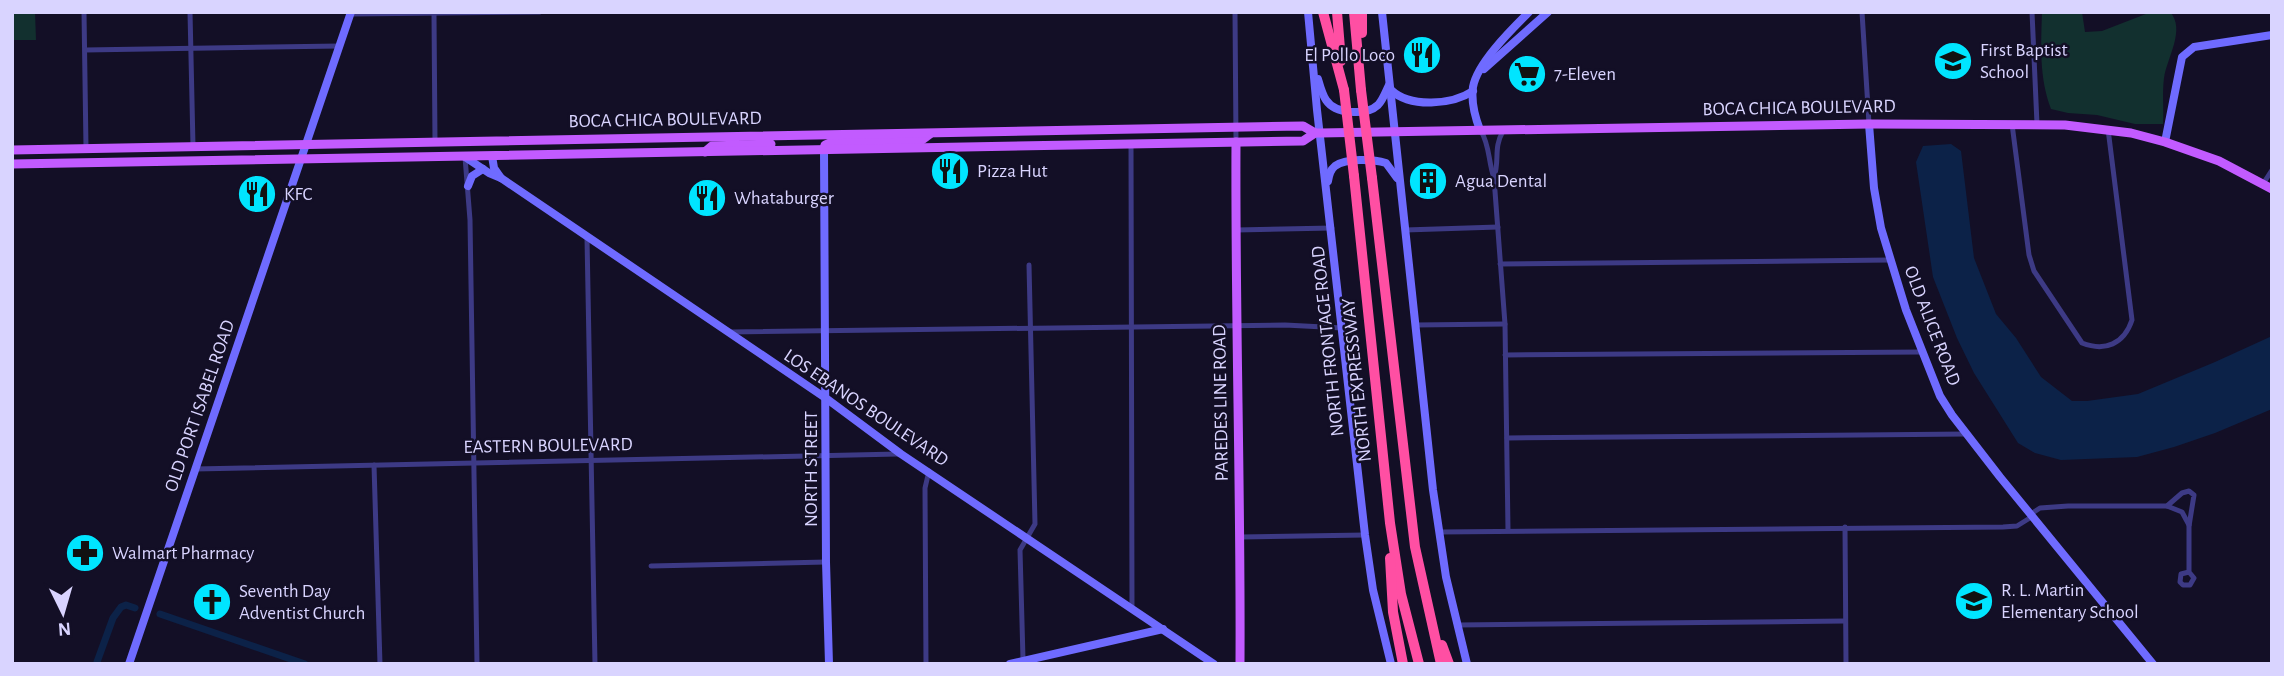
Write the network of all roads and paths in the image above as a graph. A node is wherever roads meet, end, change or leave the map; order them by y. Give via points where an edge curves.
1 (84, 12) edge
2 (190, 12) edge
3 (540, 12) edge
4 (1235, 12) edge
5 (1308, 12) edge
6 (1324, 12) edge
7 (1337, 12) edge
8 (1354, 12) edge
9 (1362, 12) edge
10 (1382, 12) edge
11 (1548, 12) edge
12 (1862, 12) edge
13 (2032, 12) edge
14 (351, 13) edge
15 (1528, 13) edge
16 (434, 15) junction
17 (2272, 36) edge
18 (339, 46) junction
19 (191, 47) junction
20 (85, 50) junction
21 (1314, 69) junction
22 (1479, 74) junction
23 (1391, 86) junction
24 (1344, 90) junction
25 (1362, 90) junction
26 (1473, 91) junction
27 (1869, 124) junction
28 (2012, 124) junction
29 (2037, 124) junction
30 (1236, 127) junction
31 (2108, 129) junction
32 (1480, 130) junction
33 (1503, 130) junction
34 (1396, 132) junction
35 (932, 133) junction
36 (1317, 133) junction
37 (815, 135) junction
38 (435, 142) junction
39 (1236, 142) junction
40 (2165, 142) junction
41 (1131, 144) junction
42 (306, 145) junction
43 (193, 146) junction
44 (86, 148) junction
45 (824, 149) junction
46 (12, 150) edge
47 (705, 152) junction
48 (492, 156) junction
49 (465, 157) junction
50 (301, 159) junction
51 (12, 164) edge
52 (483, 169) junction
53 (2272, 170) edge
54 (501, 178) junction
55 (1494, 178) junction
56 (468, 186) junction
57 (1327, 186) junction
58 (2267, 187) edge
59 (1400, 188) junction
60 (1332, 228) junction
61 (1498, 228) junction
62 (1236, 230) junction
63 (1405, 230) junction
64 (587, 238) junction
65 (1890, 260) junction
66 (1500, 264) junction
67 (1029, 265) dead end
68 (1505, 324) junction
69 (1415, 326) junction
70 (1133, 327) junction
71 (1237, 327) junction
72 (1343, 327) junction
73 (1030, 328) junction
74 (824, 330) junction
75 (728, 332) junction
76 (1922, 352) junction
77 (1505, 355) junction
78 (827, 400) junction
79 (1967, 434) junction
80 (1507, 438) junction
81 (1383, 453) junction
82 (901, 454) junction
83 (826, 455) junction
84 (592, 461) junction
85 (472, 463) junction
86 (374, 466) junction
87 (195, 470) junction
88 (929, 470) junction
89 (2167, 506) junction
90 (2032, 515) junction
91 (2189, 526) junction
92 (1845, 527) junction
93 (1507, 530) junction
94 (1438, 532) junction
95 (1365, 535) junction
96 (1241, 537) junction
97 (1028, 538) junction
98 (826, 562) junction
99 (651, 566) dead end
100 (2189, 572) dead end
101 (1422, 584) junction
102 (1132, 610) junction
103 (1845, 621) junction
104 (1457, 625) junction
105 (1163, 629) junction
106 (1023, 659) junction
107 (129, 664) edge
108 (380, 664) edge
109 (477, 664) edge
110 (595, 664) edge
111 (829, 664) edge
112 (926, 664) edge
113 (1010, 664) edge
114 (1214, 664) edge
115 (1240, 664) edge
116 (1391, 664) edge
117 (1403, 664) edge
118 (1419, 664) edge
119 (1441, 664) edge
120 (1449, 664) edge
121 (1467, 664) edge
122 (1846, 664) edge
123 (2153, 664) edge

1 - 20 street
2 - 19 street
3 - 16 street
4 - 30 street
5 - 21 street, NORTH FRONTAGE ROAD
6 - 24 highway
7 - 24 highway
8 - 25 highway
9 - 25 highway
10 - 23 street
11 - 22 street
12 - 27 street, OLD ALICE ROAD
13 - 29 street
14 - 16 street
14 - 18 street, OLD PORT ISABEL ROAD
15 - 22 street via 1498,43
16 - 38 street
17 - 40 street via 2188,51 2179,66
18 - 19 street
18 - 42 street, OLD PORT ISABEL ROAD
19 - 20 street
19 - 43 street
20 - 44 street
21 - 23 street via 1325,99 1347,111 1377,106
21 - 36 street, NORTH FRONTAGE ROAD
22 - 26 street
23 - 26 street via 1397,95 1411,101 1463,97
23 - 34 street
24 - 81 highway, NORTH EXPRESSWAY, bridge
25 - 101 highway, NORTH EXPRESSWAY, bridge
26 - 32 street
27 - 28 main road, BOCA CHICA BOULEVARD
27 - 33 main road, BOCA CHICA BOULEVARD
27 - 65 street, OLD ALICE ROAD via 1876,205
28 - 29 main road, BOCA CHICA BOULEVARD
28 - 31 street via 2025,236 2034,271 2082,343 2094,348 2121,340 2133,320
29 - 31 main road, BOCA CHICA BOULEVARD
30 - 35 main road, BOCA CHICA BOULEVARD
30 - 36 main road, BOCA CHICA BOULEVARD via 1303,125
30 - 39 street
31 - 40 main road, BOCA CHICA BOULEVARD
32 - 33 main road, BOCA CHICA BOULEVARD
32 - 34 main road, BOCA CHICA BOULEVARD
32 - 55 street via 1488,144
33 - 55 street via 1496,144
34 - 36 main road, BOCA CHICA BOULEVARD
34 - 59 street
35 - 37 main road, BOCA CHICA BOULEVARD
35 - 45 main road via 922,140 834,141
36 - 39 main road, BOCA CHICA BOULEVARD via 1303,141
36 - 57 street, NORTH FRONTAGE ROAD
37 - 38 main road, BOCA CHICA BOULEVARD
37 - 47 main road via 809,144 712,145
38 - 42 main road, BOCA CHICA BOULEVARD
39 - 41 main road, BOCA CHICA BOULEVARD
39 - 62 main road, PAREDES LINE ROAD
40 - 58 main road, BOCA CHICA BOULEVARD
41 - 45 main road, BOCA CHICA BOULEVARD
41 - 70 street
42 - 43 main road, BOCA CHICA BOULEVARD
42 - 50 street, OLD PORT ISABEL ROAD
43 - 44 main road, BOCA CHICA BOULEVARD
44 - 46 main road, BOCA CHICA BOULEVARD
45 - 47 main road, BOCA CHICA BOULEVARD
45 - 74 street, NORTH STREET
47 - 48 main road, BOCA CHICA BOULEVARD
48 - 49 main road, BOCA CHICA BOULEVARD
48 - 54 street
49 - 50 main road, BOCA CHICA BOULEVARD
49 - 52 street, LOS EBANOS BOULEVARD
49 - 56 street
50 - 51 main road, BOCA CHICA BOULEVARD
50 - 87 street, OLD PORT ISABEL ROAD
52 - 54 street, LOS EBANOS BOULEVARD
52 - 56 street via 472,176
53 - 58 street
54 - 64 street, LOS EBANOS BOULEVARD
55 - 61 street
56 - 85 street
57 - 59 street via 1334,167 1374,161 1390,166
57 - 60 street, NORTH FRONTAGE ROAD
59 - 63 street
60 - 62 street
60 - 72 street, NORTH FRONTAGE ROAD
61 - 63 street
61 - 66 street
62 - 71 main road, PAREDES LINE ROAD
63 - 69 street
64 - 75 street, LOS EBANOS BOULEVARD
64 - 84 street
65 - 66 street
65 - 76 street, OLD ALICE ROAD
66 - 68 street
67 - 73 street
68 - 69 street
68 - 77 street
69 - 94 street
70 - 71 street
70 - 73 street
70 - 102 street
71 - 72 street
71 - 96 main road, PAREDES LINE ROAD
72 - 95 street, NORTH FRONTAGE ROAD
73 - 74 street
73 - 97 street via 1035,524
74 - 75 street
74 - 78 street, NORTH STREET
75 - 78 street, LOS EBANOS BOULEVARD
76 - 77 street
76 - 79 street, OLD ALICE ROAD via 1941,396
77 - 80 street
78 - 82 street, LOS EBANOS BOULEVARD
78 - 83 street, NORTH STREET
79 - 80 street
79 - 90 street, OLD ALICE ROAD
80 - 93 street
81 - 117 highway via 1393,612
81 - 118 highway, NORTH EXPRESSWAY via 1401,594
82 - 83 street, EASTERN BOULEVARD
82 - 88 street, LOS EBANOS BOULEVARD
83 - 84 street, EASTERN BOULEVARD
83 - 98 street, NORTH STREET
84 - 85 street, EASTERN BOULEVARD
84 - 110 street
85 - 86 street, EASTERN BOULEVARD
85 - 109 street
86 - 87 street, EASTERN BOULEVARD
86 - 108 street
87 - 107 street, OLD PORT ISABEL ROAD
88 - 97 street, LOS EBANOS BOULEVARD
88 - 112 street via 925,488
89 - 90 street via 2068,506 2040,508
89 - 91 street via 2182,512
89 - 91 street via 2182,493 2192,492
90 - 92 street via 2017,526 2003,527
90 - 123 street, OLD ALICE ROAD
91 - 100 street
92 - 93 street
92 - 103 street
93 - 94 street
94 - 104 street
95 - 96 street
95 - 116 street, NORTH FRONTAGE ROAD
96 - 115 main road, PAREDES LINE ROAD
97 - 102 street, LOS EBANOS BOULEVARD
97 - 106 street via 1020,550
98 - 99 street
98 - 111 street, NORTH STREET
101 - 119 highway, NORTH EXPRESSWAY
101 - 120 highway
102 - 105 street, LOS EBANOS BOULEVARD
103 - 104 street
103 - 122 street
104 - 121 street
105 - 106 street
105 - 114 street, LOS EBANOS BOULEVARD
106 - 113 street

